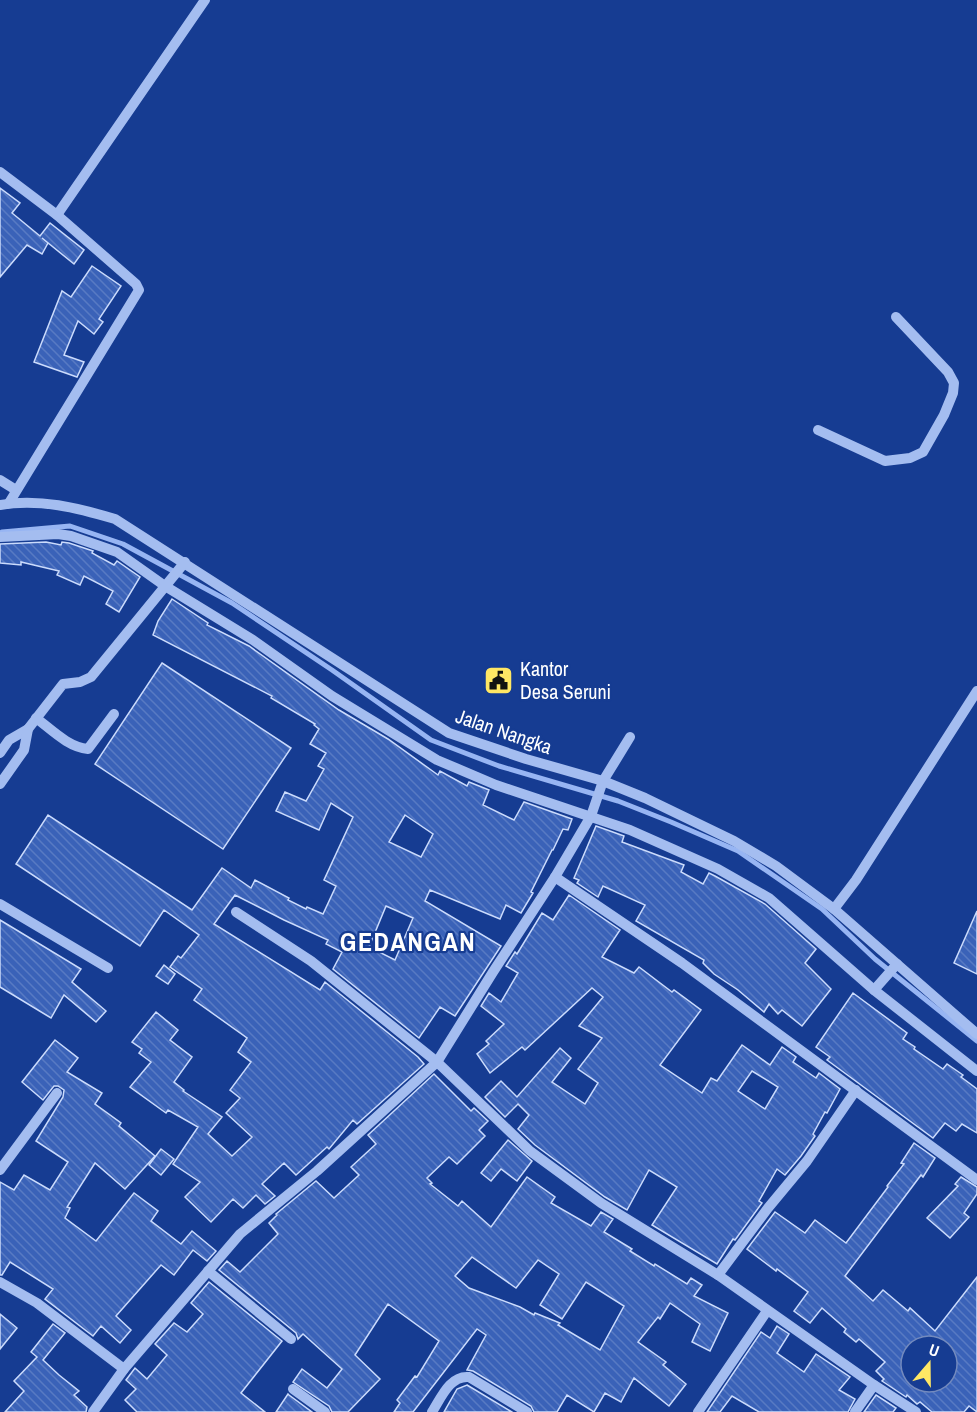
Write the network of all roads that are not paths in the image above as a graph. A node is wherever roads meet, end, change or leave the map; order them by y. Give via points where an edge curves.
1 (205, 0) edge
2 (0, 172) edge
3 (57, 215) junction
4 (896, 318) dead end
5 (818, 430) dead end
6 (0, 480) edge
7 (16, 490) junction
8 (5, 504) edge
9 (0, 537) edge
10 (183, 565) junction
11 (167, 584) junction
12 (977, 691) edge
13 (114, 714) dead end
14 (36, 718) junction
15 (28, 729) junction
16 (630, 737) dead end
17 (0, 753) edge
18 (603, 781) junction
19 (0, 784) edge
20 (592, 812) junction
21 (555, 877) junction
22 (0, 904) edge
23 (834, 909) junction
24 (236, 912) dead end
25 (895, 967) junction
26 (108, 968) dead end
27 (876, 988) junction
28 (977, 1034) edge
29 (437, 1062) junction
30 (977, 1071) edge
31 (856, 1090) junction
32 (57, 1093) dead end
33 (0, 1170) edge
34 (977, 1180) edge
35 (208, 1271) junction
36 (718, 1275) junction
37 (0, 1282) edge
38 (767, 1311) junction
39 (291, 1339) dead end
40 (124, 1368) junction
41 (874, 1385) junction
42 (293, 1389) dead end
43 (93, 1412) edge
44 (325, 1412) edge
45 (432, 1412) edge
46 (527, 1412) edge
47 (698, 1412) edge
48 (855, 1412) edge
49 (916, 1412) edge

1 - 3 street
2 - 3 street
3 - 7 street via 139,290
4 - 5 street via 954,383 944,415 923,452 885,461
6 - 7 street
7 - 8 street
8 - 10 street, Jalan Nangka via 52,503 116,519
9 - 11 street via 71,536 117,552
10 - 11 street
10 - 18 street, Jalan Nangka via 449,733
11 - 14 street via 92,676 63,684
11 - 20 street via 332,696 437,760 496,785
12 - 23 street
13 - 14 street via 88,749 68,742
14 - 15 street
15 - 17 street via 9,740
15 - 19 street via 24,750
16 - 18 street
18 - 20 street
18 - 23 street, Jalan Nangka via 734,841
20 - 21 street
20 - 27 street via 718,868 769,898
21 - 29 street
21 - 31 street via 682,963
22 - 26 street
23 - 25 street, Jalan Nangka
24 - 29 street via 311,961
25 - 27 street
25 - 28 street, Jalan Nangka
27 - 30 street
29 - 35 street via 317,1171 240,1234
29 - 36 street via 530,1151 601,1203
31 - 34 street
31 - 36 street via 807,1161
32 - 33 street
35 - 39 street
35 - 40 street
36 - 38 street
37 - 40 street via 37,1303
38 - 41 street
38 - 47 street
40 - 43 street
41 - 48 street
41 - 49 street
42 - 44 street
45 - 46 street via 460,1376 469,1377

